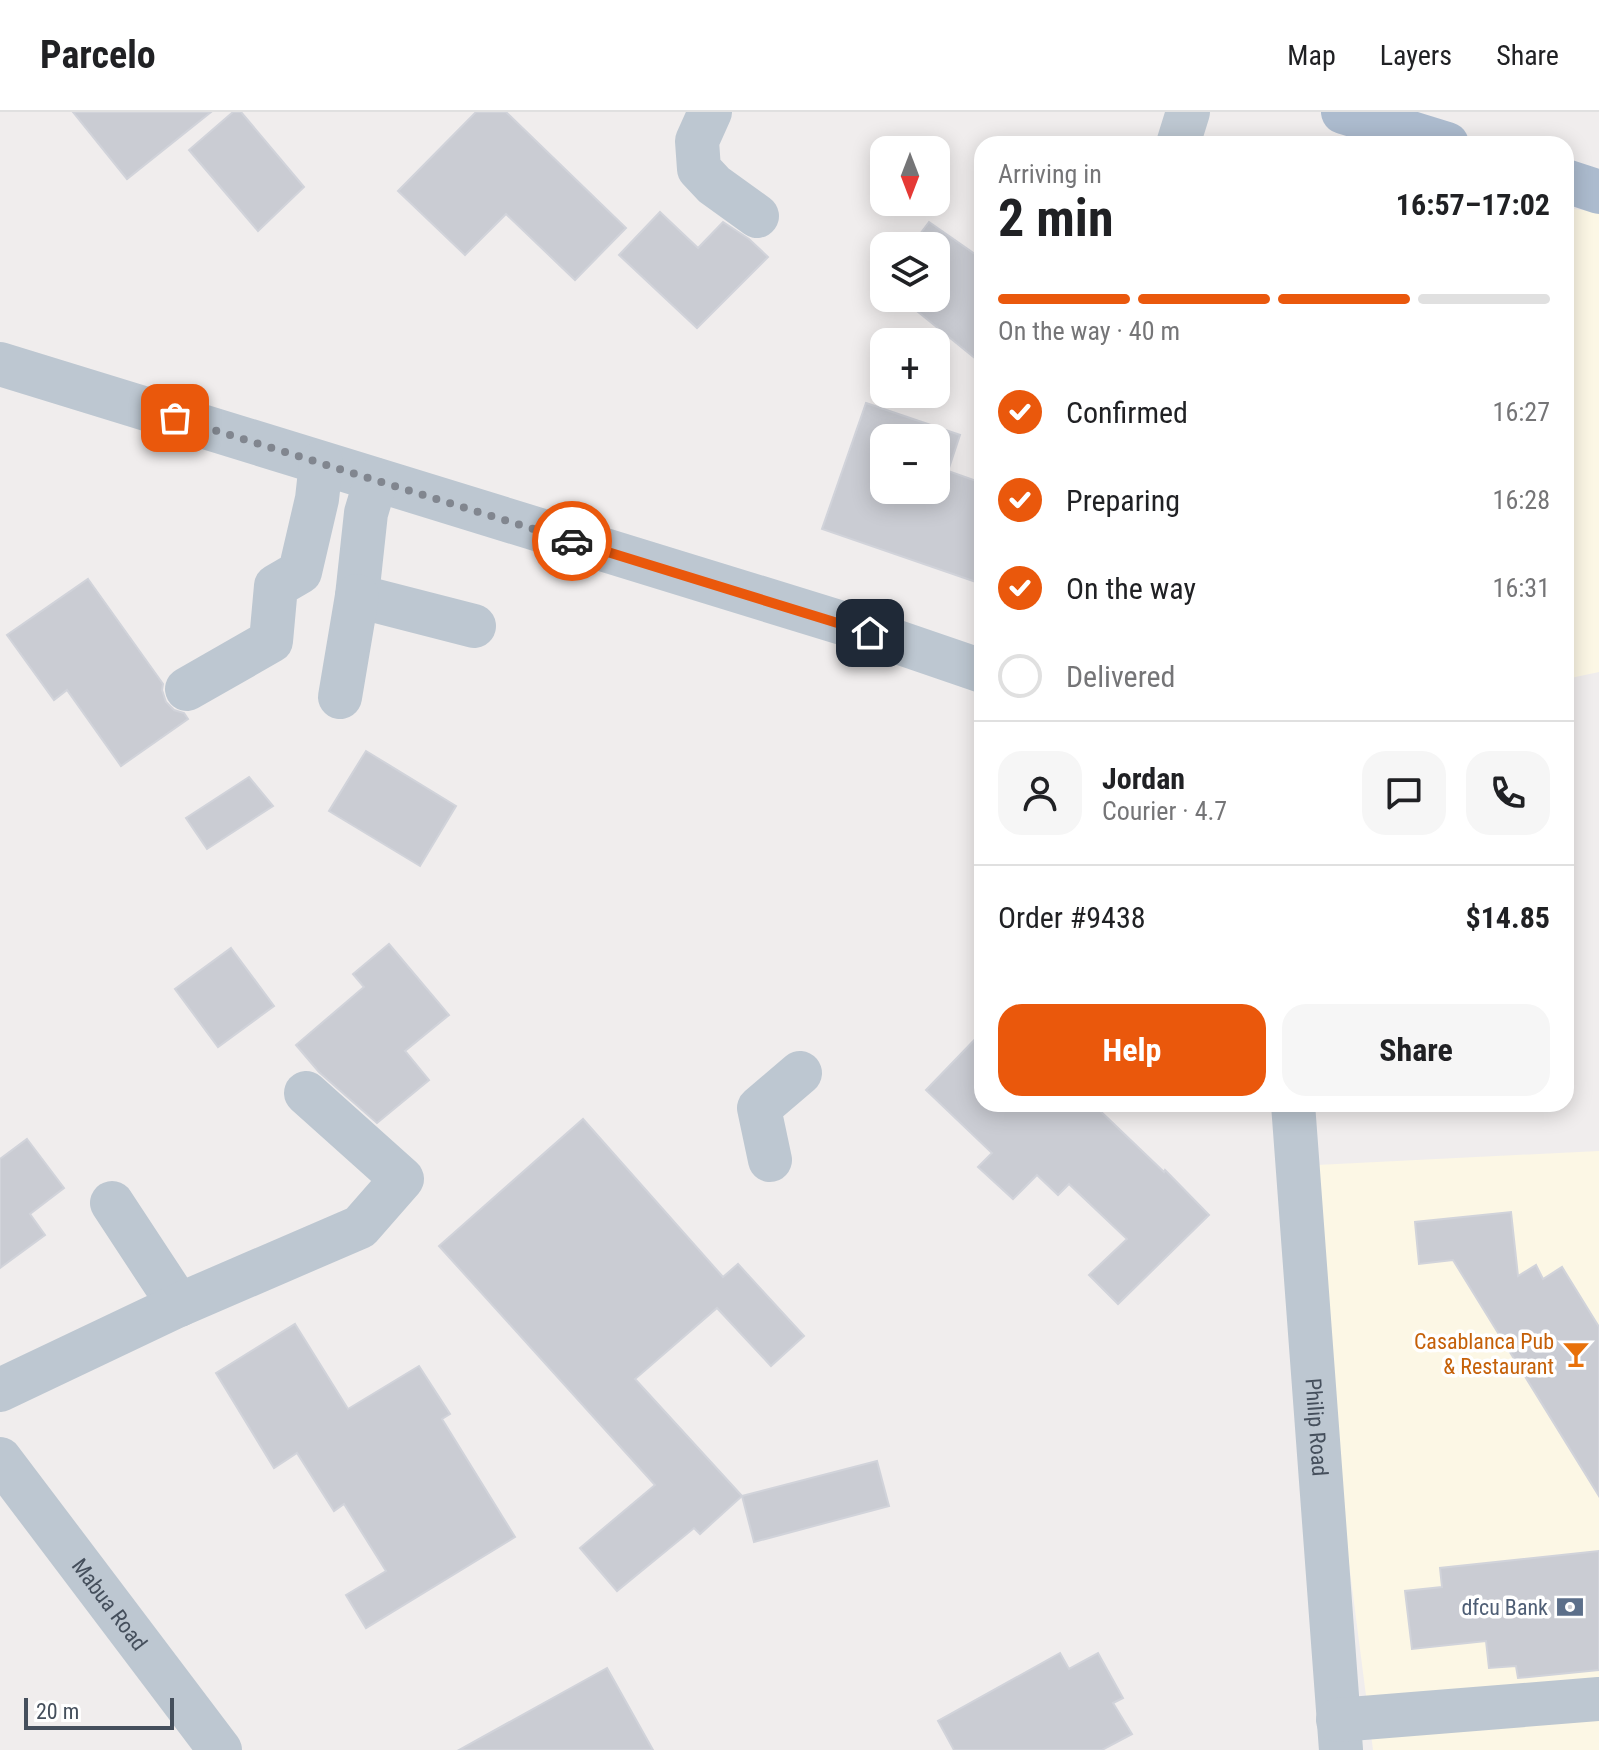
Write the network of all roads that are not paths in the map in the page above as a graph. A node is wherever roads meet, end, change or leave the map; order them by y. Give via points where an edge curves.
1 (710, 112) edge
2 (1188, 112) edge
3 (1343, 112) edge
4 (1180, 136) edge
5 (1421, 136) edge
6 (1574, 184) edge
7 (1599, 192) edge
8 (757, 216) dead end
9 (0, 364) edge
10 (321, 463) junction
11 (376, 480) junction
12 (357, 596) junction
13 (474, 626) dead end
14 (974, 668) edge
15 (187, 689) dead end
16 (340, 697) dead end
17 (800, 1073) dead end
18 (306, 1093) dead end
19 (1294, 1112) edge
20 (770, 1160) dead end
21 (112, 1203) dead end
22 (179, 1305) junction
23 (0, 1390) edge
24 (0, 1459) edge
25 (1599, 1699) edge
26 (1340, 1735) edge
27 (220, 1750) edge

1 - 8 street via 697,141 699,169
2 - 4 street
3 - 5 main road
6 - 7 main road
9 - 10 street
10 - 11 street
10 - 15 street via 300,572 276,586 271,641
11 - 12 street via 366,513
11 - 14 street
12 - 13 street
12 - 16 street
17 - 20 street via 759,1108
18 - 22 street via 402,1179 360,1227
19 - 26 street, Philip Road
21 - 22 street
22 - 23 street
24 - 27 street, Mabua Road
25 - 26 street

